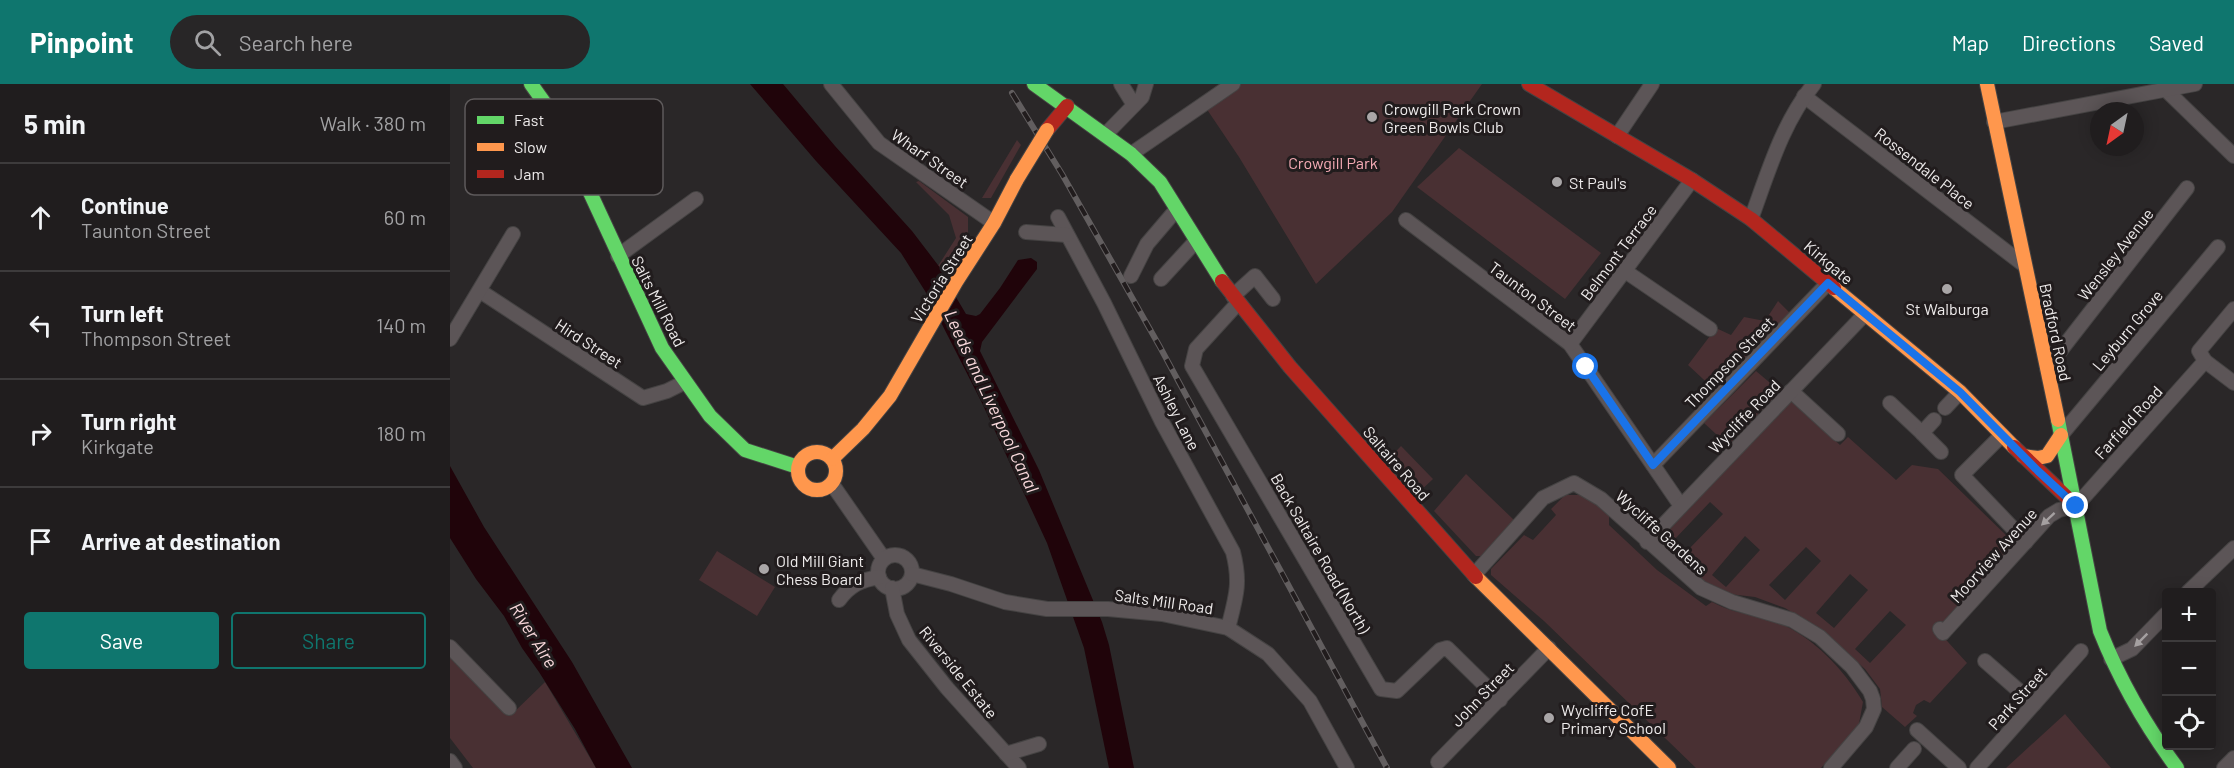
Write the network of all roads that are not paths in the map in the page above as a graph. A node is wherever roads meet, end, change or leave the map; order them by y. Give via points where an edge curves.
1 (531, 84) edge
2 (540, 84) edge
3 (831, 84) edge
4 (1034, 84) edge
5 (1121, 84) edge
6 (1146, 84) edge
7 (1233, 84) edge
8 (1529, 84) edge
9 (1652, 84) edge
10 (1814, 84) edge
11 (1987, 84) edge
12 (2195, 84) edge
13 (2166, 90) junction
14 (1804, 96) junction
15 (543, 99) edge
16 (544, 99) edge
17 (1134, 105) junction
18 (1067, 106) junction
19 (1994, 122) junction
20 (1105, 135) junction
21 (1617, 136) junction
22 (1131, 154) junction
23 (2234, 156) edge
24 (1692, 180) junction
25 (2187, 188) dead end
26 (590, 195) edge
27 (696, 199) dead end
28 (1176, 210) junction
29 (1058, 217) dead end
30 (1751, 219) junction
31 (1406, 220) dead end
32 (994, 223) junction
33 (1026, 231) dead end
34 (513, 234) dead end
35 (1067, 236) junction
36 (1195, 242) junction
37 (2218, 247) dead end
38 (618, 256) junction
39 (2025, 266) junction
40 (1624, 271) junction
41 (1131, 276) dead end
42 (1161, 279) dead end
43 (1828, 283) junction
44 (480, 291) junction
45 (1273, 299) dead end
46 (1235, 300) junction
47 (2234, 309) edge
48 (1865, 314) junction
49 (1710, 329) dead end
50 (450, 339) edge
51 (1570, 344) junction
52 (2205, 361) junction
53 (2047, 368) junction
54 (685, 382) junction
55 (2234, 382) edge
56 (1791, 391) junction
57 (1960, 392) junction
58 (1890, 403) dead end
59 (1945, 408) dead end
60 (1934, 420) dead end
61 (1922, 433) junction
62 (1838, 434) dead end
63 (2002, 435) junction
64 (2061, 435) junction
65 (1941, 452) dead end
66 (2023, 456) junction
67 (832, 459) junction
68 (1653, 465) junction
69 (798, 467) junction
70 (832, 484) junction
71 (1681, 506) junction
72 (2076, 506) junction
73 (1647, 542) junction
74 (2026, 542) junction
75 (2234, 548) edge
76 (884, 559) junction
77 (912, 574) junction
78 (1474, 575) junction
79 (879, 576) junction
80 (892, 588) junction
81 (2192, 588) edge
82 (839, 600) dead end
83 (2162, 618) edge
84 (1228, 628) junction
85 (1940, 629) dead end
86 (450, 647) edge
87 (1549, 648) junction
88 (2082, 651) dead end
89 (2111, 659) junction
90 (1985, 661) dead end
91 (1500, 700) junction
92 (2034, 704) junction
93 (508, 708) dead end
94 (1917, 730) dead end
95 (1039, 744) dead end
96 (1914, 749) dead end
97 (1006, 754) junction
98 (2234, 758) edge
99 (450, 761) edge
100 (1438, 762) dead end
101 (1660, 765) edge
102 (455, 768) edge
103 (1019, 768) edge
104 (1347, 768) edge
105 (1831, 768) edge
106 (1897, 768) edge
107 (1959, 768) edge
108 (1977, 768) edge
109 (2177, 768) edge
110 (2224, 768) edge

1 - 15 main road, Salts Mill Road
2 - 16 main road, Salts Mill Road
3 - 32 street, Wharf Street via 879,143
4 - 18 main road, Saltaire Road
5 - 17 street
6 - 17 street
7 - 22 street
8 - 21 main road, Kirkgate
9 - 21 street
10 - 14 street
11 - 19 main road, Bradford Road
12 - 13 street
13 - 19 street
13 - 23 street
14 - 30 street via 1776,151
14 - 39 street, Rossendale Place
17 - 20 street
18 - 20 main road, Saltaire Road
18 - 32 main road, Victoria Street, bridge via 1047,130
19 - 39 main road, Bradford Road
20 - 22 main road, Saltaire Road
21 - 24 main road, Kirkgate
22 - 28 main road, Saltaire Road via 1160,182
24 - 30 main road, Kirkgate
24 - 40 street, Belmont Terrace
25 - 53 street, Wensley Avenue
26 - 38 main road, Salts Mill Road
27 - 38 street
28 - 36 main road, Saltaire Road
28 - 41 street via 1147,244
29 - 35 street, Ashley Lane
30 - 43 main road, Kirkgate
31 - 51 street, Taunton Street
32 - 67 main road, Victoria Street via 890,396
33 - 35 street
34 - 44 street
35 - 84 street, Ashley Lane via 1233,552 1238,574
36 - 42 street
36 - 46 main road, Saltaire Road
37 - 64 street, Leyburn Grove
38 - 54 main road, Salts Mill Road via 662,348
39 - 53 main road, Bradford Road
40 - 49 street
40 - 51 street, Belmont Terrace
43 - 48 main road, Kirkgate
43 - 68 street, Thompson Street
44 - 50 street
44 - 54 street, Hird Street via 643,398
45 - 46 street via 1255,276
46 - 78 main road, Saltaire Road
46 - 91 street, Back Saltaire Road (North) via 1196,349 1192,366 1381,689 1397,691 1440,650 1447,648
47 - 52 street, Farfield Road via 2199,351
48 - 56 street, Wycliffe Road
48 - 57 main road, Kirkgate
51 - 68 street, Taunton Street
52 - 55 street
52 - 72 street, Farfield Road
53 - 64 main road, Bradford Road
54 - 69 main road, Salts Mill Road via 710,416 745,450
56 - 62 street
56 - 71 street, Wycliffe Road
57 - 59 street
57 - 63 main road, Kirkgate
58 - 61 street
60 - 61 street
61 - 65 street
63 - 66 main road, Kirkgate
63 - 74 street via 1962,475
64 - 66 main road via 2047,458
64 - 72 main road, Bradford Road
66 - 72 main road, Kirkgate
67 - 69 main road via 824,453 810,453
67 - 70 main road via 837,469
68 - 71 street, Taunton Street
69 - 70 main road via 800,480 810,489 819,491
70 - 76 street
71 - 73 street, Wycliffe Road
72 -> 74 street, Moorview Avenue via 2049,516
72 - 89 main road, Bradford Road via 2100,631
73 - 78 street, Wycliffe Gardens via 1601,499 1574,483 1543,498
73 - 105 street, Wycliffe Gardens via 1701,588 1792,620 1820,638 1852,667 1870,691 1874,709 1866,727
74 - 85 street, Moorview Avenue via 1944,633
75 - 81 street
76 - 77 street via 893,555 905,558
76 - 79 street
77 - 80 street via 907,584
77 - 84 street, Salts Mill Road via 1005,602 1047,609 1162,614
78 - 87 main road, Saltaire Road
79 - 80 street
79 - 82 street via 861,580
80 - 97 street, Riverside Estate via 897,614 909,640
83 -> 89 street via 2132,649
84 - 104 street, Salts Mill Road via 1268,654 1310,701
86 - 93 street
87 - 91 street, John Street
87 - 101 main road, Saltaire Road
88 - 92 street, Park Street
89 - 109 main road, Bradford Road via 2150,732
90 - 92 street
91 - 100 street, John Street
92 - 108 street, Park Street
94 - 107 street
95 - 97 street
96 - 106 street
97 - 103 street, Riverside Estate
98 - 110 street
99 - 102 street

